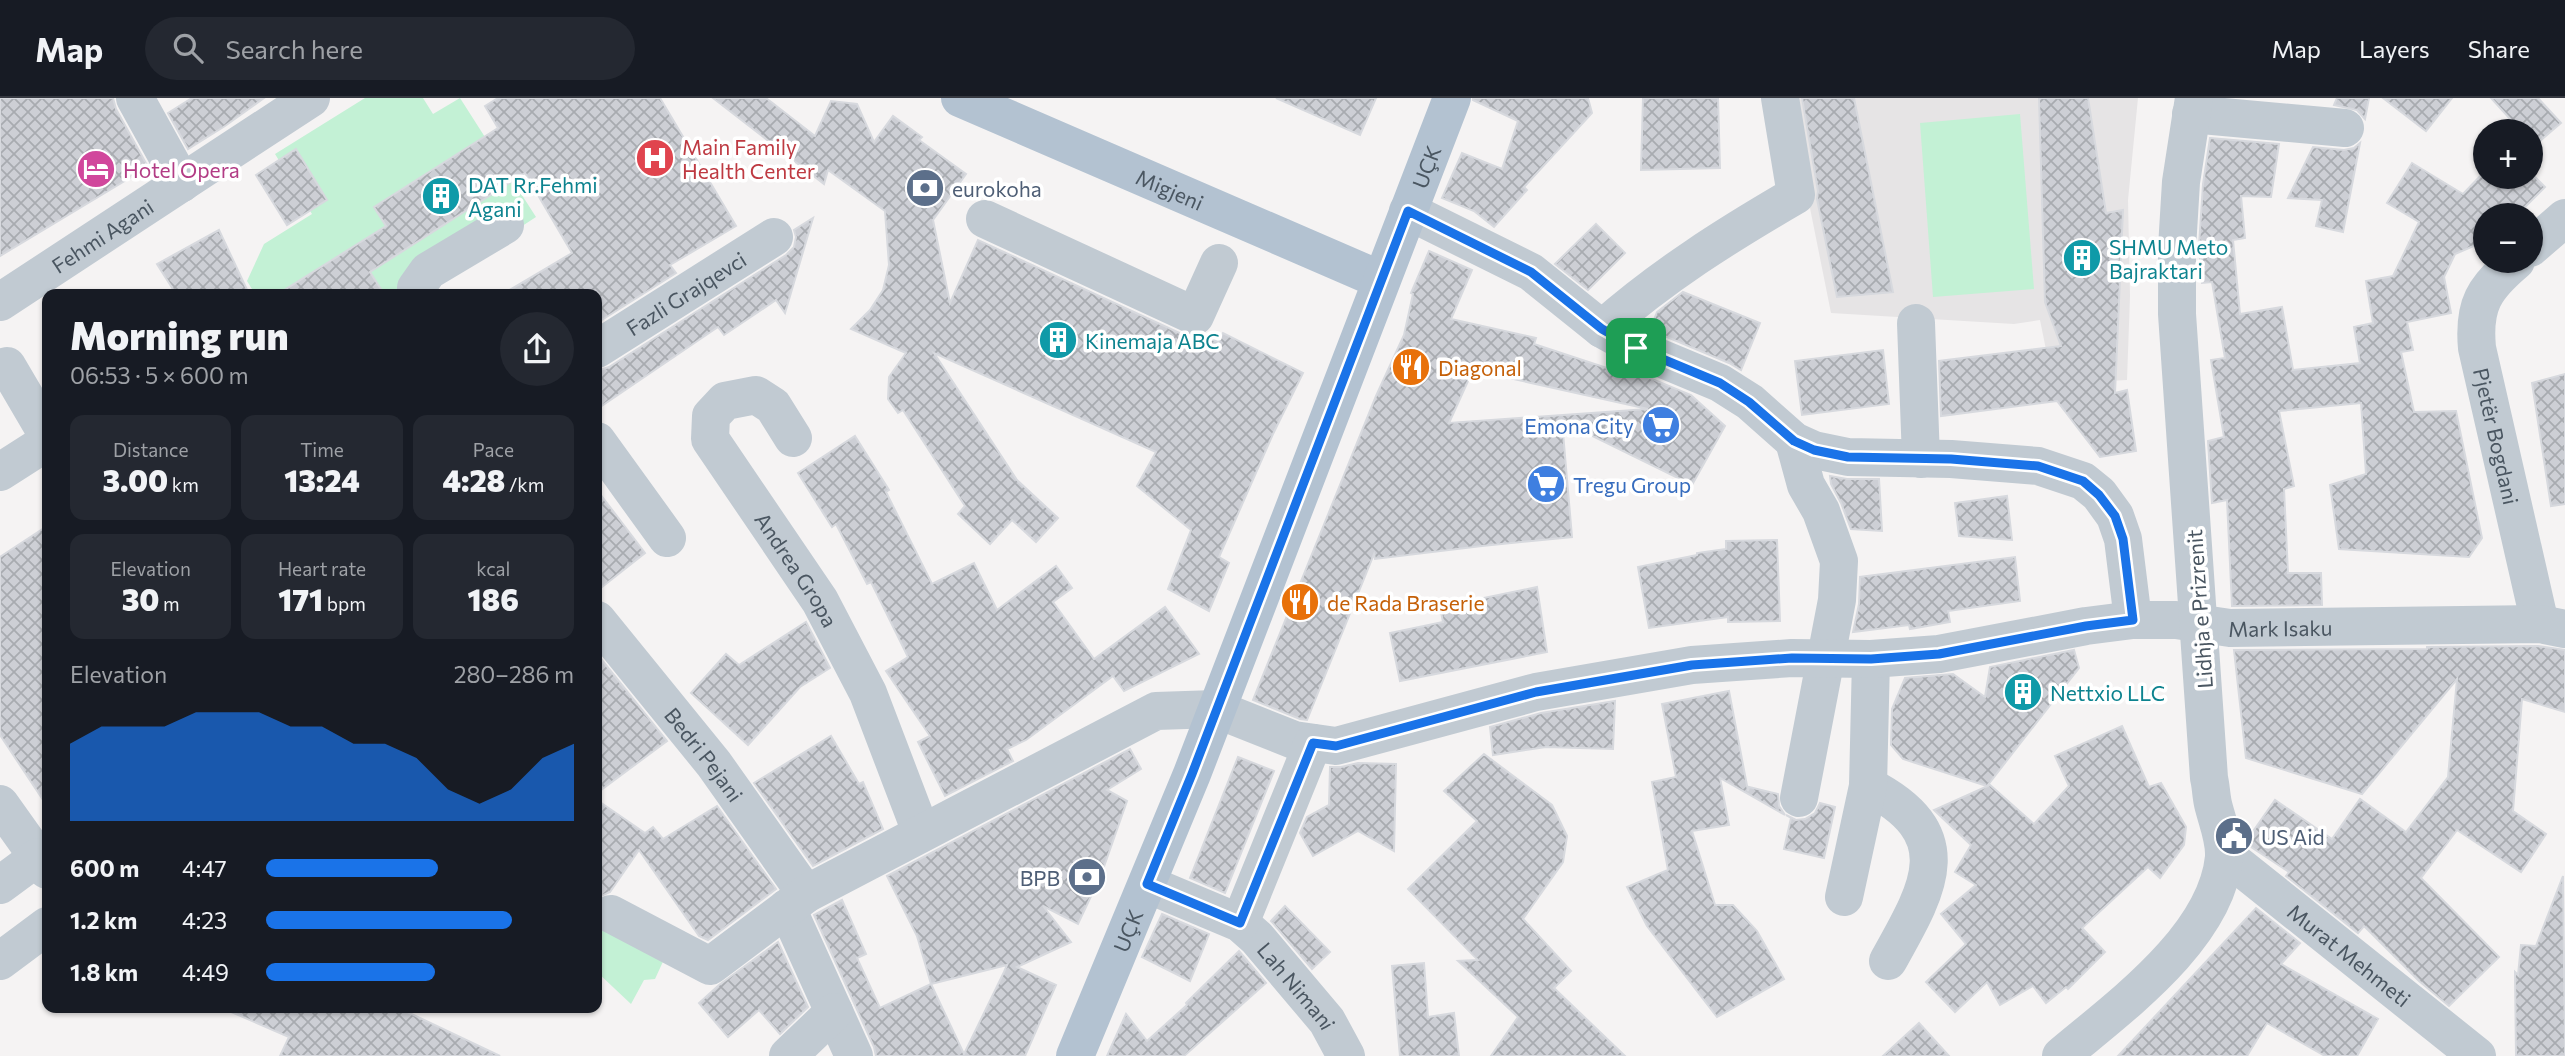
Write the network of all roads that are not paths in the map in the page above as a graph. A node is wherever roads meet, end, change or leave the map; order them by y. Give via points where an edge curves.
1 (135, 98) edge
2 (312, 98) edge
3 (960, 98) edge
4 (1452, 98) edge
5 (1780, 98) edge
6 (2193, 106) edge
7 (2345, 128) dead end
8 (182, 183) junction
9 (1408, 211) junction
10 (2565, 218) edge
11 (985, 219) dead end
12 (505, 225) dead end
13 (774, 237) dead end
14 (2543, 237) edge
15 (1219, 263) dead end
16 (2504, 273) edge
17 (1381, 280) junction
18 (58, 282) edge
19 (416, 289) edge
20 (0, 302) edge
21 (1916, 323) dead end
22 (1602, 329) junction
23 (602, 346) edge
24 (7, 366) dead end
25 (42, 426) edge
26 (793, 439) dead end
27 (1794, 441) junction
28 (42, 445) edge
29 (602, 448) edge
30 (1921, 459) junction
31 (0, 472) edge
32 (667, 538) dead end
33 (2133, 620) junction
34 (2200, 623) junction
35 (602, 626) edge
36 (2552, 626) edge
37 (1826, 658) junction
38 (1871, 659) junction
39 (1216, 709) junction
40 (1313, 743) junction
41 (1868, 786) junction
42 (1799, 798) dead end
43 (0, 804) edge
44 (921, 832) junction
45 (2224, 853) junction
46 (42, 862) edge
47 (42, 863) edge
48 (0, 884) edge
49 (1147, 884) junction
50 (1844, 897) dead end
51 (796, 901) junction
52 (611, 914) dead end
53 (1240, 923) junction
54 (42, 930) edge
55 (0, 961) edge
56 (1888, 961) dead end
57 (834, 1012) junction
58 (788, 1056) edge
59 (854, 1056) edge
60 (1075, 1056) edge
61 (1346, 1056) edge
62 (2061, 1056) edge
63 (2477, 1056) edge

1 - 8 street
2 - 8 street, Fehmi Agani
3 - 17 main road, Migjeni
4 - 9 main road, UÇK
5 - 22 street via 1796,195 1675,270
6 - 7 street
6 - 34 street, Lidhja e Prizrenit via 2181,182 2177,314
8 - 18 street, Fehmi Agani
9 - 17 main road, UÇK
9 - 22 street via 1531,272
10 - 14 street
11 - 15 street via 1195,316
12 - 19 street via 428,271
13 - 23 street, Fazli Grajqevci
16 - 36 street, Pjetër Bogdani via 2487,290 2478,308 2477,348
17 - 39 main road, UÇK
18 - 20 street, Fehmi Agani
21 - 30 street
22 - 27 street via 1720,383
24 - 25 street
26 - 44 street, Andrea Gropa via 773,406 756,395 725,401 711,416 710,439 820,601 850,657
27 - 30 street via 1848,457
27 - 37 street via 1806,485 1839,561
28 - 31 street
29 - 32 street
30 - 33 street via 2038,466 2083,481 2115,516 2123,539
33 - 34 street, Mark Isaku
33 - 38 street, Mark Isaku via 1939,654
34 - 36 street, Mark Isaku via 2230,628
34 - 45 street, Lidhja e Prizrenit via 2209,778
35 - 51 street, Bedri Pejani via 714,764
37 - 38 street, Mark Isaku
37 - 40 street, Mark Isaku via 1692,665 1536,692 1336,746
37 - 42 street
38 - 41 street
39 - 40 street, Mark Isaku via 1284,737
39 - 44 street via 1156,711
39 - 49 main road, UÇK
40 - 53 street
41 - 50 street
41 - 56 street via 1918,824 1929,849 1926,880 1914,915
43 - 46 street
44 - 51 street
45 - 62 street, Lidhja e Prizrenit via 2221,875 2204,913 2178,951
45 - 63 street, Murat Mehmeti
47 - 48 street
49 - 53 street, Lah Nimani
49 - 60 main road, UÇK
51 - 52 street via 710,966
51 - 57 street, Bedri Pejani
53 - 61 street, Lah Nimani via 1327,1021
54 - 55 street
57 - 58 street
57 - 59 street, Bedri Pejani

